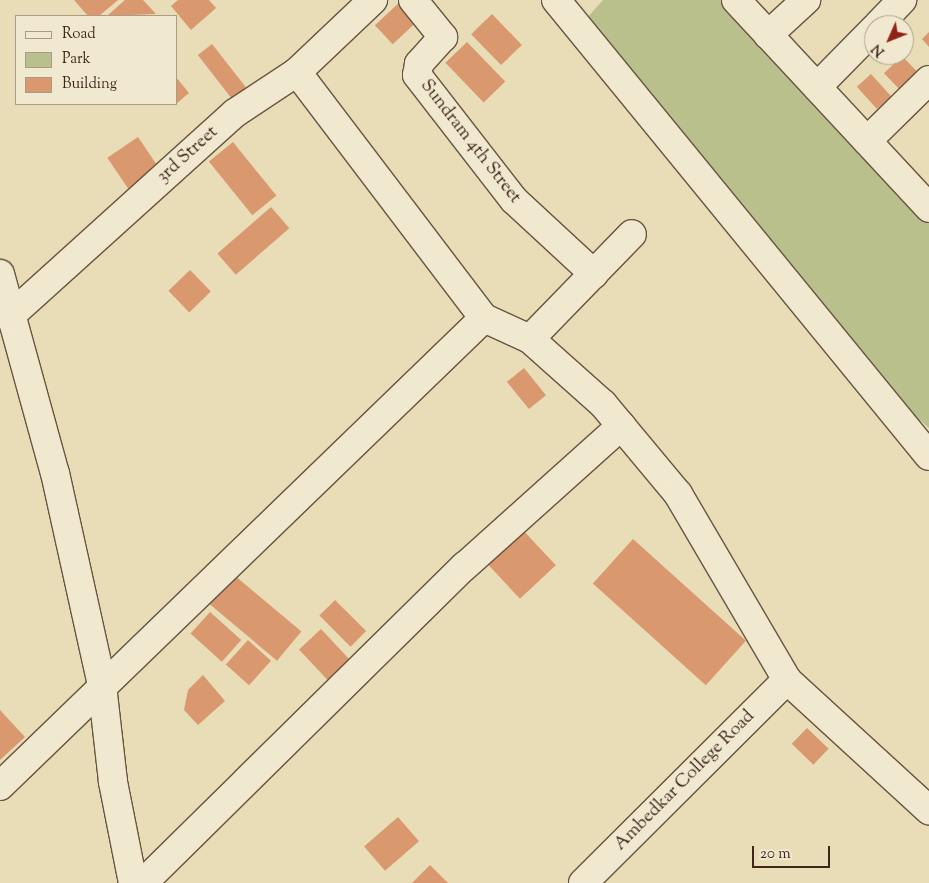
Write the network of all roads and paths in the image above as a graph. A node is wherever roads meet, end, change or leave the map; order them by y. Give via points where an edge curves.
1 (373, 0) edge
2 (412, 0) edge
3 (556, 0) edge
4 (736, 0) edge
5 (806, 0) edge
6 (902, 0) edge
7 (888, 15) edge
8 (768, 35) junction
9 (864, 39) edge
10 (297, 72) junction
11 (929, 80) edge
12 (817, 88) junction
13 (867, 141) junction
14 (923, 190) edge
15 (632, 234) dead end
16 (0, 274) edge
17 (594, 274) junction
18 (8, 317) junction
19 (484, 318) junction
20 (530, 339) junction
21 (621, 426) junction
22 (929, 456) edge
23 (787, 680) junction
24 (102, 685) junction
25 (0, 786) edge
26 (929, 810) edge
27 (133, 883) edge
28 (143, 883) edge
29 (583, 883) edge

1 - 10 street, 3rd Street
2 - 17 street, Sundram 4th Street via 443,37 419,64 417,75 514,200
3 - 22 street
4 - 8 street
5 - 8 street
6 - 7 street
8 - 12 street
9 - 12 street
10 - 18 street, 3rd Street via 235,113
10 - 19 street
11 - 13 street
12 - 13 street
13 - 14 street
15 - 17 street
16 - 18 street
17 - 20 street
18 - 24 street via 55,473
19 - 20 street
19 - 24 street
20 - 21 street
21 - 23 street via 678,494
21 - 28 street via 465,566
23 - 26 street
23 - 29 street, Ambedkar College Road
24 - 25 street
24 - 27 street via 113,782

